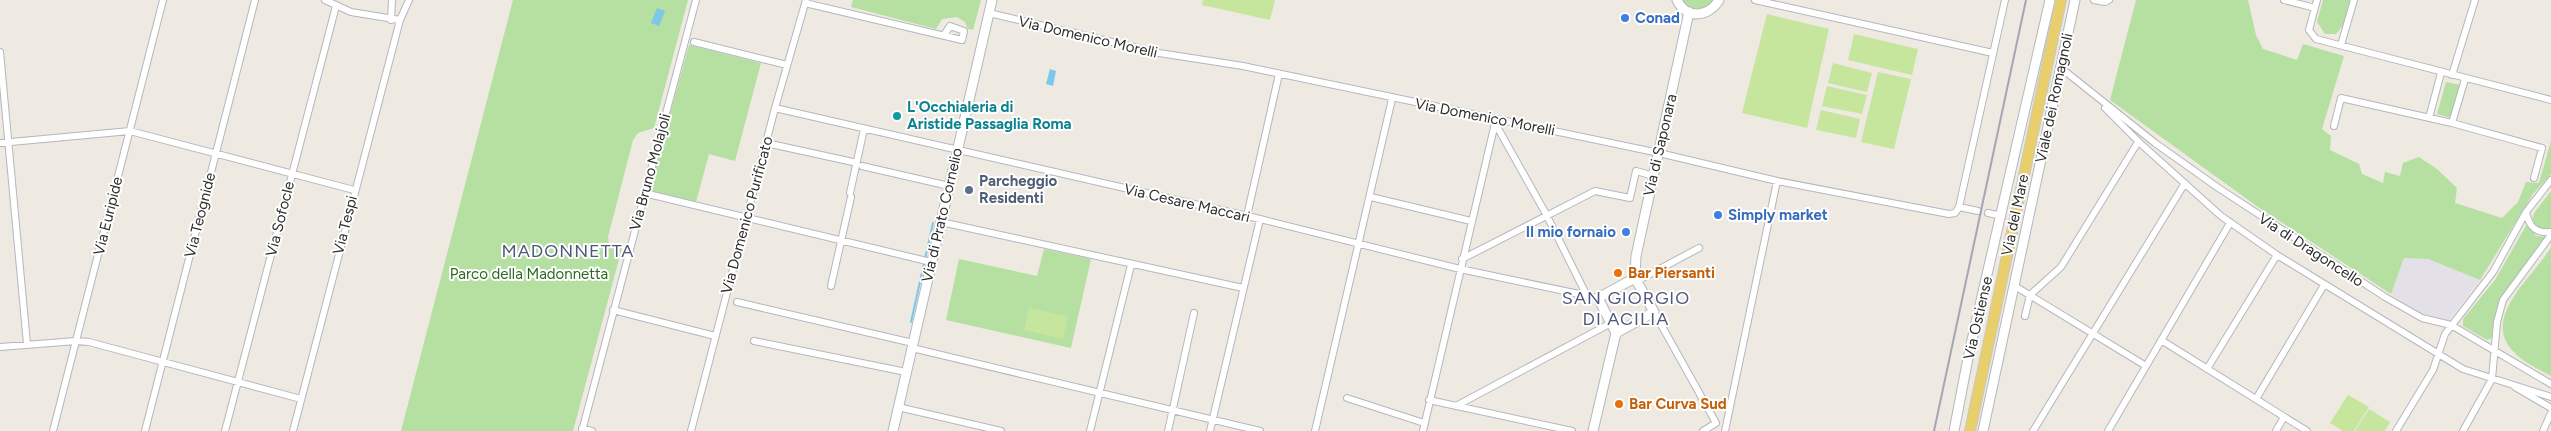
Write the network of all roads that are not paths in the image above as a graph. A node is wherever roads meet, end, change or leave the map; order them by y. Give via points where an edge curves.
1 (163, 0) edge
2 (255, 0) edge
3 (325, 0) edge
4 (392, 0) edge
5 (409, 0) edge
6 (696, 0) edge
7 (992, 0) edge
8 (1677, 0) edge
9 (1719, 0) edge
10 (1755, 0) edge
11 (2005, 0) edge
12 (2050, 0) edge
13 (2062, 0) edge
14 (2075, 0) edge
15 (2094, 0) edge
16 (2109, 0) edge
17 (2284, 0) edge
18 (2317, 0) edge
19 (2354, 0) edge
20 (2475, 0) edge
21 (806, 2) edge
22 (336, 6) junction
23 (2315, 8) junction
24 (1688, 12) junction
25 (989, 13) junction
26 (390, 20) junction
27 (400, 20) junction
28 (944, 36) dead end
29 (694, 42) dead end
30 (2342, 45) junction
31 (0, 52) edge
32 (1993, 53) junction
33 (787, 65) junction
34 (2060, 68) junction
35 (2441, 73) junction
36 (1279, 74) junction
37 (2452, 75) junction
38 (2465, 79) junction
39 (2086, 90) junction
40 (1392, 98) junction
41 (2551, 100) edge
42 (775, 108) junction
43 (2429, 118) junction
44 (1496, 121) junction
45 (2452, 123) junction
46 (2334, 126) dead end
47 (864, 129) junction
48 (130, 131) junction
49 (8, 142) junction
50 (2138, 142) junction
51 (0, 143) edge
52 (766, 143) junction
53 (957, 150) junction
54 (1659, 153) junction
55 (215, 154) junction
56 (853, 162) dead end
57 (862, 166) dead end
58 (292, 174) junction
59 (1654, 176) junction
60 (2534, 178) dead end
61 (1777, 180) junction
62 (2551, 180) edge
63 (2185, 183) junction
64 (949, 186) junction
65 (354, 190) junction
66 (644, 193) junction
67 (1371, 197) junction
68 (1959, 207) junction
69 (1978, 211) dead end
70 (2526, 212) junction
71 (1988, 213) dead end
72 (1546, 214) junction
73 (1246, 216) junction
74 (2002, 216) junction
75 (746, 219) junction
76 (1260, 219) junction
77 (1472, 221) junction
78 (940, 222) junction
79 (2230, 223) junction
80 (2551, 234) edge
81 (842, 242) junction
82 (1360, 243) junction
83 (1699, 248) dead end
84 (2277, 255) junction
85 (1462, 258) junction
86 (931, 262) junction
87 (1131, 265) junction
88 (1460, 269) junction
89 (1636, 280) junction
90 (2013, 285) junction
91 (2324, 285) junction
92 (831, 286) dead end
93 (1243, 288) junction
94 (2030, 294) junction
95 (1587, 296) junction
96 (1598, 298) junction
97 (737, 302) dead end
98 (613, 310) junction
99 (1654, 312) junction
100 (1194, 313) dead end
101 (2025, 316) dead end
102 (1611, 323) junction
103 (2451, 325) junction
104 (2093, 332) junction
105 (1616, 333) junction
106 (715, 336) junction
107 (2161, 340) junction
108 (76, 341) junction
109 (754, 341) dead end
110 (27, 344) junction
111 (912, 346) junction
112 (0, 347) edge
113 (2495, 350) junction
114 (2438, 354) junction
115 (162, 363) junction
116 (2146, 366) junction
117 (2207, 369) junction
118 (906, 372) junction
119 (2492, 379) junction
120 (238, 382) junction
121 (2510, 384) junction
122 (2551, 384) edge
123 (1100, 392) junction
124 (2551, 397) edge
125 (1347, 398) dead end
126 (301, 399) junction
127 (2256, 399) junction
128 (1429, 400) junction
129 (1456, 406) junction
130 (898, 407) junction
131 (2551, 408) edge
132 (1172, 409) junction
133 (2551, 413) edge
134 (2284, 417) junction
135 (1213, 419) junction
136 (1424, 423) junction
137 (1716, 424) junction
138 (1726, 428) edge
139 (582, 430) edge
140 (53, 431) edge
141 (145, 431) edge
142 (225, 431) edge
143 (293, 431) edge
144 (592, 431) edge
145 (690, 431) edge
146 (892, 431) edge
147 (1001, 431) edge
148 (1090, 431) edge
149 (1168, 431) edge
150 (1210, 431) edge
151 (1260, 431) edge
152 (1315, 431) edge
153 (1422, 431) edge
154 (1572, 431) edge
155 (1593, 431) edge
156 (1703, 431) edge
157 (1954, 431) edge
158 (1969, 431) edge
159 (1983, 431) edge
160 (2033, 431) edge
161 (2108, 431) edge
162 (2276, 431) edge
163 (2307, 431) edge
164 (2396, 431) edge
165 (2462, 431) edge
166 (2543, 431) edge

1 - 48 street, Via Euripide
2 - 55 street, Via Teognide
3 - 22 street
4 - 26 street
5 - 27 street, Via Tespi
6 - 66 street, Via Bruno Molajoli
7 - 25 street, Via di Prato Cornelio
8 - 24 street
9 - 24 street via 1703,14
10 - 32 street
11 - 32 street
12 - 74 street, Via Ostiense
13 - 158 main road, Via del Mare
14 - 34 street, Viale dei Romagnoli
15 - 16 street
17 - 23 street
18 - 23 street
19 - 30 street
20 - 37 street
21 - 28 street
21 - 33 street, Via Domenico Purificato
22 - 26 street
22 - 58 street, Via Sofocle
23 - 30 street via 2309,30 2316,39
24 - 54 street, Via di Saponara
25 - 36 street, Via Domenico Morelli via 1159,54
25 - 53 street, Via di Prato Cornelio
26 - 27 street
27 - 65 street, Via Tespi
29 - 33 street
30 - 35 street
31 - 49 street
32 - 68 street
33 - 42 street, Via Domenico Purificato
34 - 39 street, Via di Dragoncello
34 - 90 street, Viale dei Romagnoli
35 - 37 street
35 - 43 street
36 - 40 street, Via Domenico Morelli
36 - 73 street
37 - 38 street
38 - 41 street
38 - 45 street
39 - 50 street, Via di Dragoncello
39 - 103 street, Via di Dragoncello via 2217,187 2352,276 2413,314
40 - 44 street, Via Domenico Morelli
40 - 67 street
42 - 47 street, Via Cesare Maccari
42 - 52 street, Via Domenico Purificato
43 - 45 street
43 - 46 street via 2341,98
44 - 54 street, Via Domenico Morelli
44 - 72 street
44 - 77 street
45 - 60 street via 2542,148
47 - 53 street, Via Cesare Maccari
47 - 81 street
48 - 49 street
48 - 55 street
48 - 108 street, Via Euripide
49 - 51 street
49 - 110 street
50 - 63 street, Via di Dragoncello
50 - 94 street via 2054,275
52 - 56 street
52 - 75 street, Via Domenico Purificato
53 - 64 street, Via di Prato Cornelio
53 - 73 street, Via Cesare Maccari
54 - 59 street, Via di Saponara
54 - 61 street, Via Domenico Morelli
55 - 58 street
55 - 115 street, Via Teognide
57 - 64 street
58 - 65 street
58 - 120 street, Via Sofocle
59 - 72 street via 1636,171 1630,198 1595,191
59 - 89 street, Via di Saponara via 1637,249
61 - 68 street, Via Domenico Morelli via 1949,214 1955,213
61 - 138 street
62 - 70 street
63 - 79 street, Via di Dragoncello
63 - 104 street
64 - 78 street, Via di Prato Cornelio
65 - 126 street, Via Tespi
66 - 75 street
66 - 98 street, Via Bruno Molajoli
67 - 77 street
67 - 82 street
68 - 69 street, Via Domenico Morelli
70 - 80 street via 2535,230
70 - 103 street via 2493,272
71 - 74 street
72 - 85 street
72 - 95 street
73 - 76 street, Via Cesare Maccari
74 - 157 street, Via Ostiense
75 - 81 street
75 - 106 street, Via Domenico Purificato
76 - 82 street, Via Cesare Maccari
76 - 93 street
77 - 85 street
78 - 86 street, Via di Prato Cornelio
78 - 87 street
79 - 84 street, Via di Dragoncello
79 - 107 street
80 - 113 street via 2504,297 2497,322
81 - 86 street
81 - 92 street
82 - 88 street, Via Cesare Maccari
82 - 152 street
83 - 89 street
84 - 91 street, Via di Dragoncello
84 - 117 street
85 - 88 street
86 - 111 street, Via di Prato Cornelio
87 - 93 street
87 - 123 street
88 - 95 street, Via Cesare Maccari
88 - 128 street
89 - 96 street
89 - 99 street
90 - 94 street
90 - 159 street, Viale dei Romagnoli
91 - 114 street, Via di Dragoncello
91 - 127 street
93 - 135 street
94 - 101 street
94 - 104 street
95 - 96 street, Via Cesare Maccari
96 - 102 street
97 - 111 street
98 - 106 street
98 - 139 street, Via Bruno Molajoli
99 - 105 street
99 - 137 street
100 - 132 street
102 - 105 street
102 - 129 street
103 - 113 street, Via di Dragoncello
103 - 114 street
104 - 116 street
104 - 160 street
105 - 155 street
106 - 145 street, Via Domenico Purificato
107 - 116 street
107 - 117 street
108 - 110 street
108 - 115 street
108 - 140 street, Via Euripide
109 - 118 street
110 - 112 street
111 - 118 street, Via di Prato Cornelio
111 - 123 street
113 - 119 street
113 - 122 street, Via di Dragoncello
114 - 119 street, Via di Dragoncello via 2463,369
114 - 164 street via 2431,373
115 - 120 street
115 - 141 street, Via Teognide
116 - 161 street
117 - 127 street
118 - 130 street, Via di Prato Cornelio
119 - 121 street, Via di Dragoncello
119 - 165 street
120 - 126 street
120 - 142 street, Via Sofocle
121 - 124 street, Via di Dragoncello
121 - 131 street, Via di Dragoncello
123 - 132 street
123 - 148 street
125 - 136 street
126 - 143 street, Via Tespi
127 - 134 street
128 - 129 street
128 - 136 street
129 - 154 street
130 - 146 street, Via di Prato Cornelio
130 - 147 street
132 - 135 street
132 - 149 street
133 - 166 street
134 - 162 street
134 - 163 street
135 - 150 street
135 - 151 street
136 - 153 street
137 - 138 street
137 - 156 street
139 - 144 street

